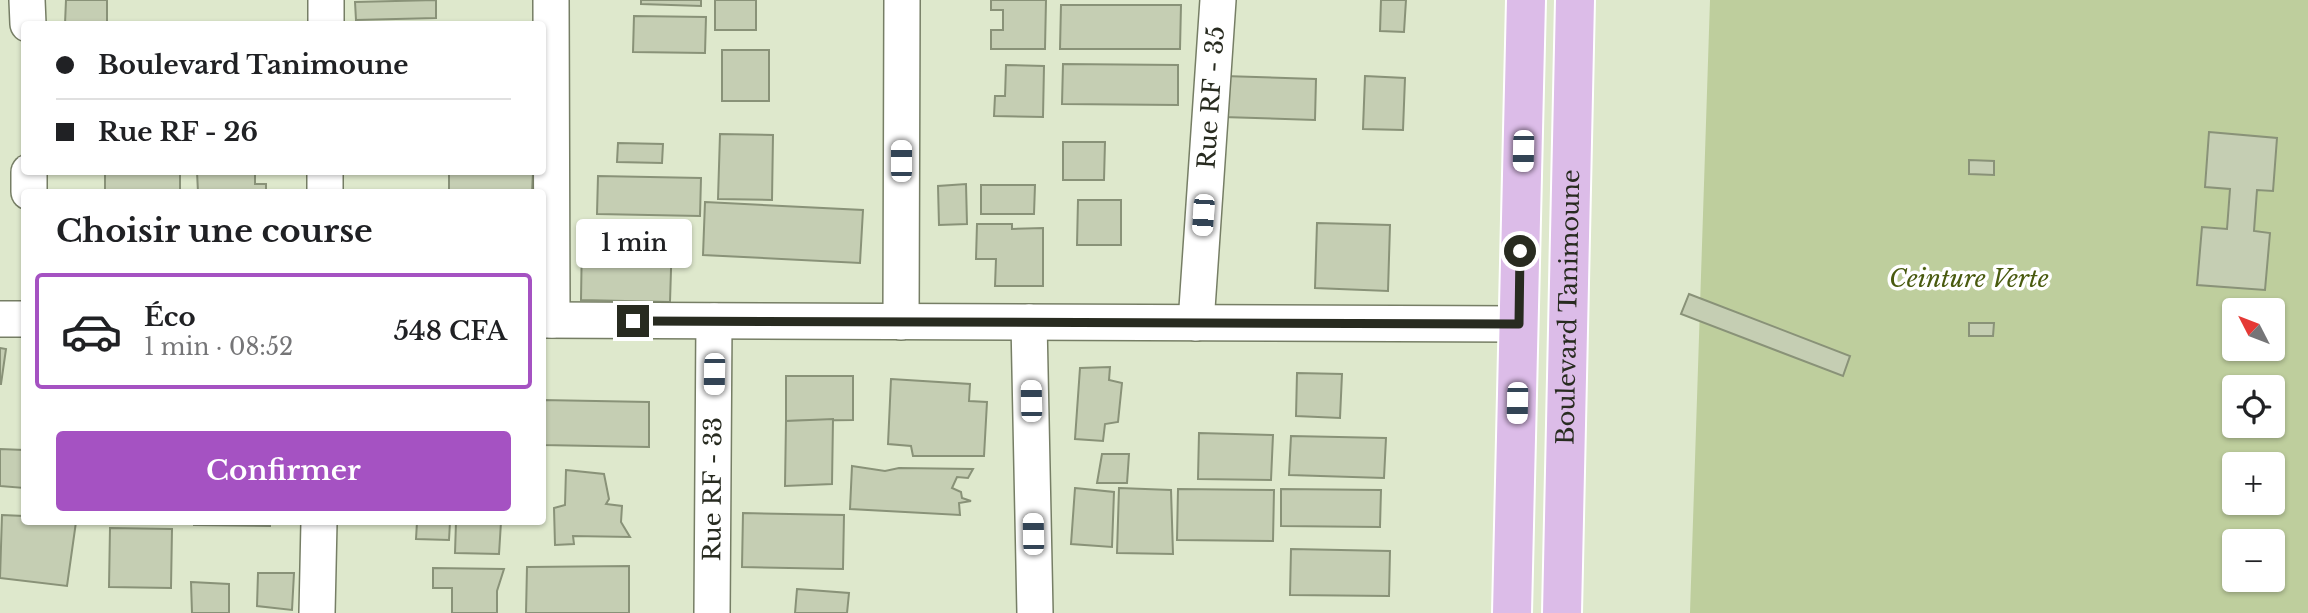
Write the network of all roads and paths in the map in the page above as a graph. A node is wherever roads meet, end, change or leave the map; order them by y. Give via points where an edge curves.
1 (27, 0) edge
2 (326, 0) edge
3 (551, 0) edge
4 (902, 0) edge
5 (1218, 0) edge
6 (1526, 0) edge
7 (1575, 0) edge
8 (28, 21) edge
9 (326, 21) edge
10 (1521, 226) junction
11 (1571, 228) junction
12 (0, 319) edge
13 (21, 319) edge
14 (547, 320) edge
15 (714, 321) junction
16 (901, 322) junction
17 (1029, 322) junction
18 (1196, 323) junction
19 (1519, 324) junction
20 (319, 525) edge
21 (317, 613) edge
22 (712, 613) edge
23 (1035, 613) edge
24 (1512, 613) edge
25 (1562, 613) edge

1 - 8 street
2 - 9 street
3 - 14 street
4 - 16 street
5 - 18 street, Rue RF - 35
6 - 10 main road, Boulevard Tanimoune
7 - 11 main road, Boulevard Tanimoune
10 - 11 main road
10 - 19 main road, Boulevard Tanimoune
11 - 25 main road, Boulevard Tanimoune
12 - 13 street
14 - 15 street
15 - 16 street
15 - 22 street, Rue RF - 33
16 - 17 street
17 - 18 street
17 - 23 street
18 - 19 street
19 - 24 main road, Boulevard Tanimoune
20 - 21 street

